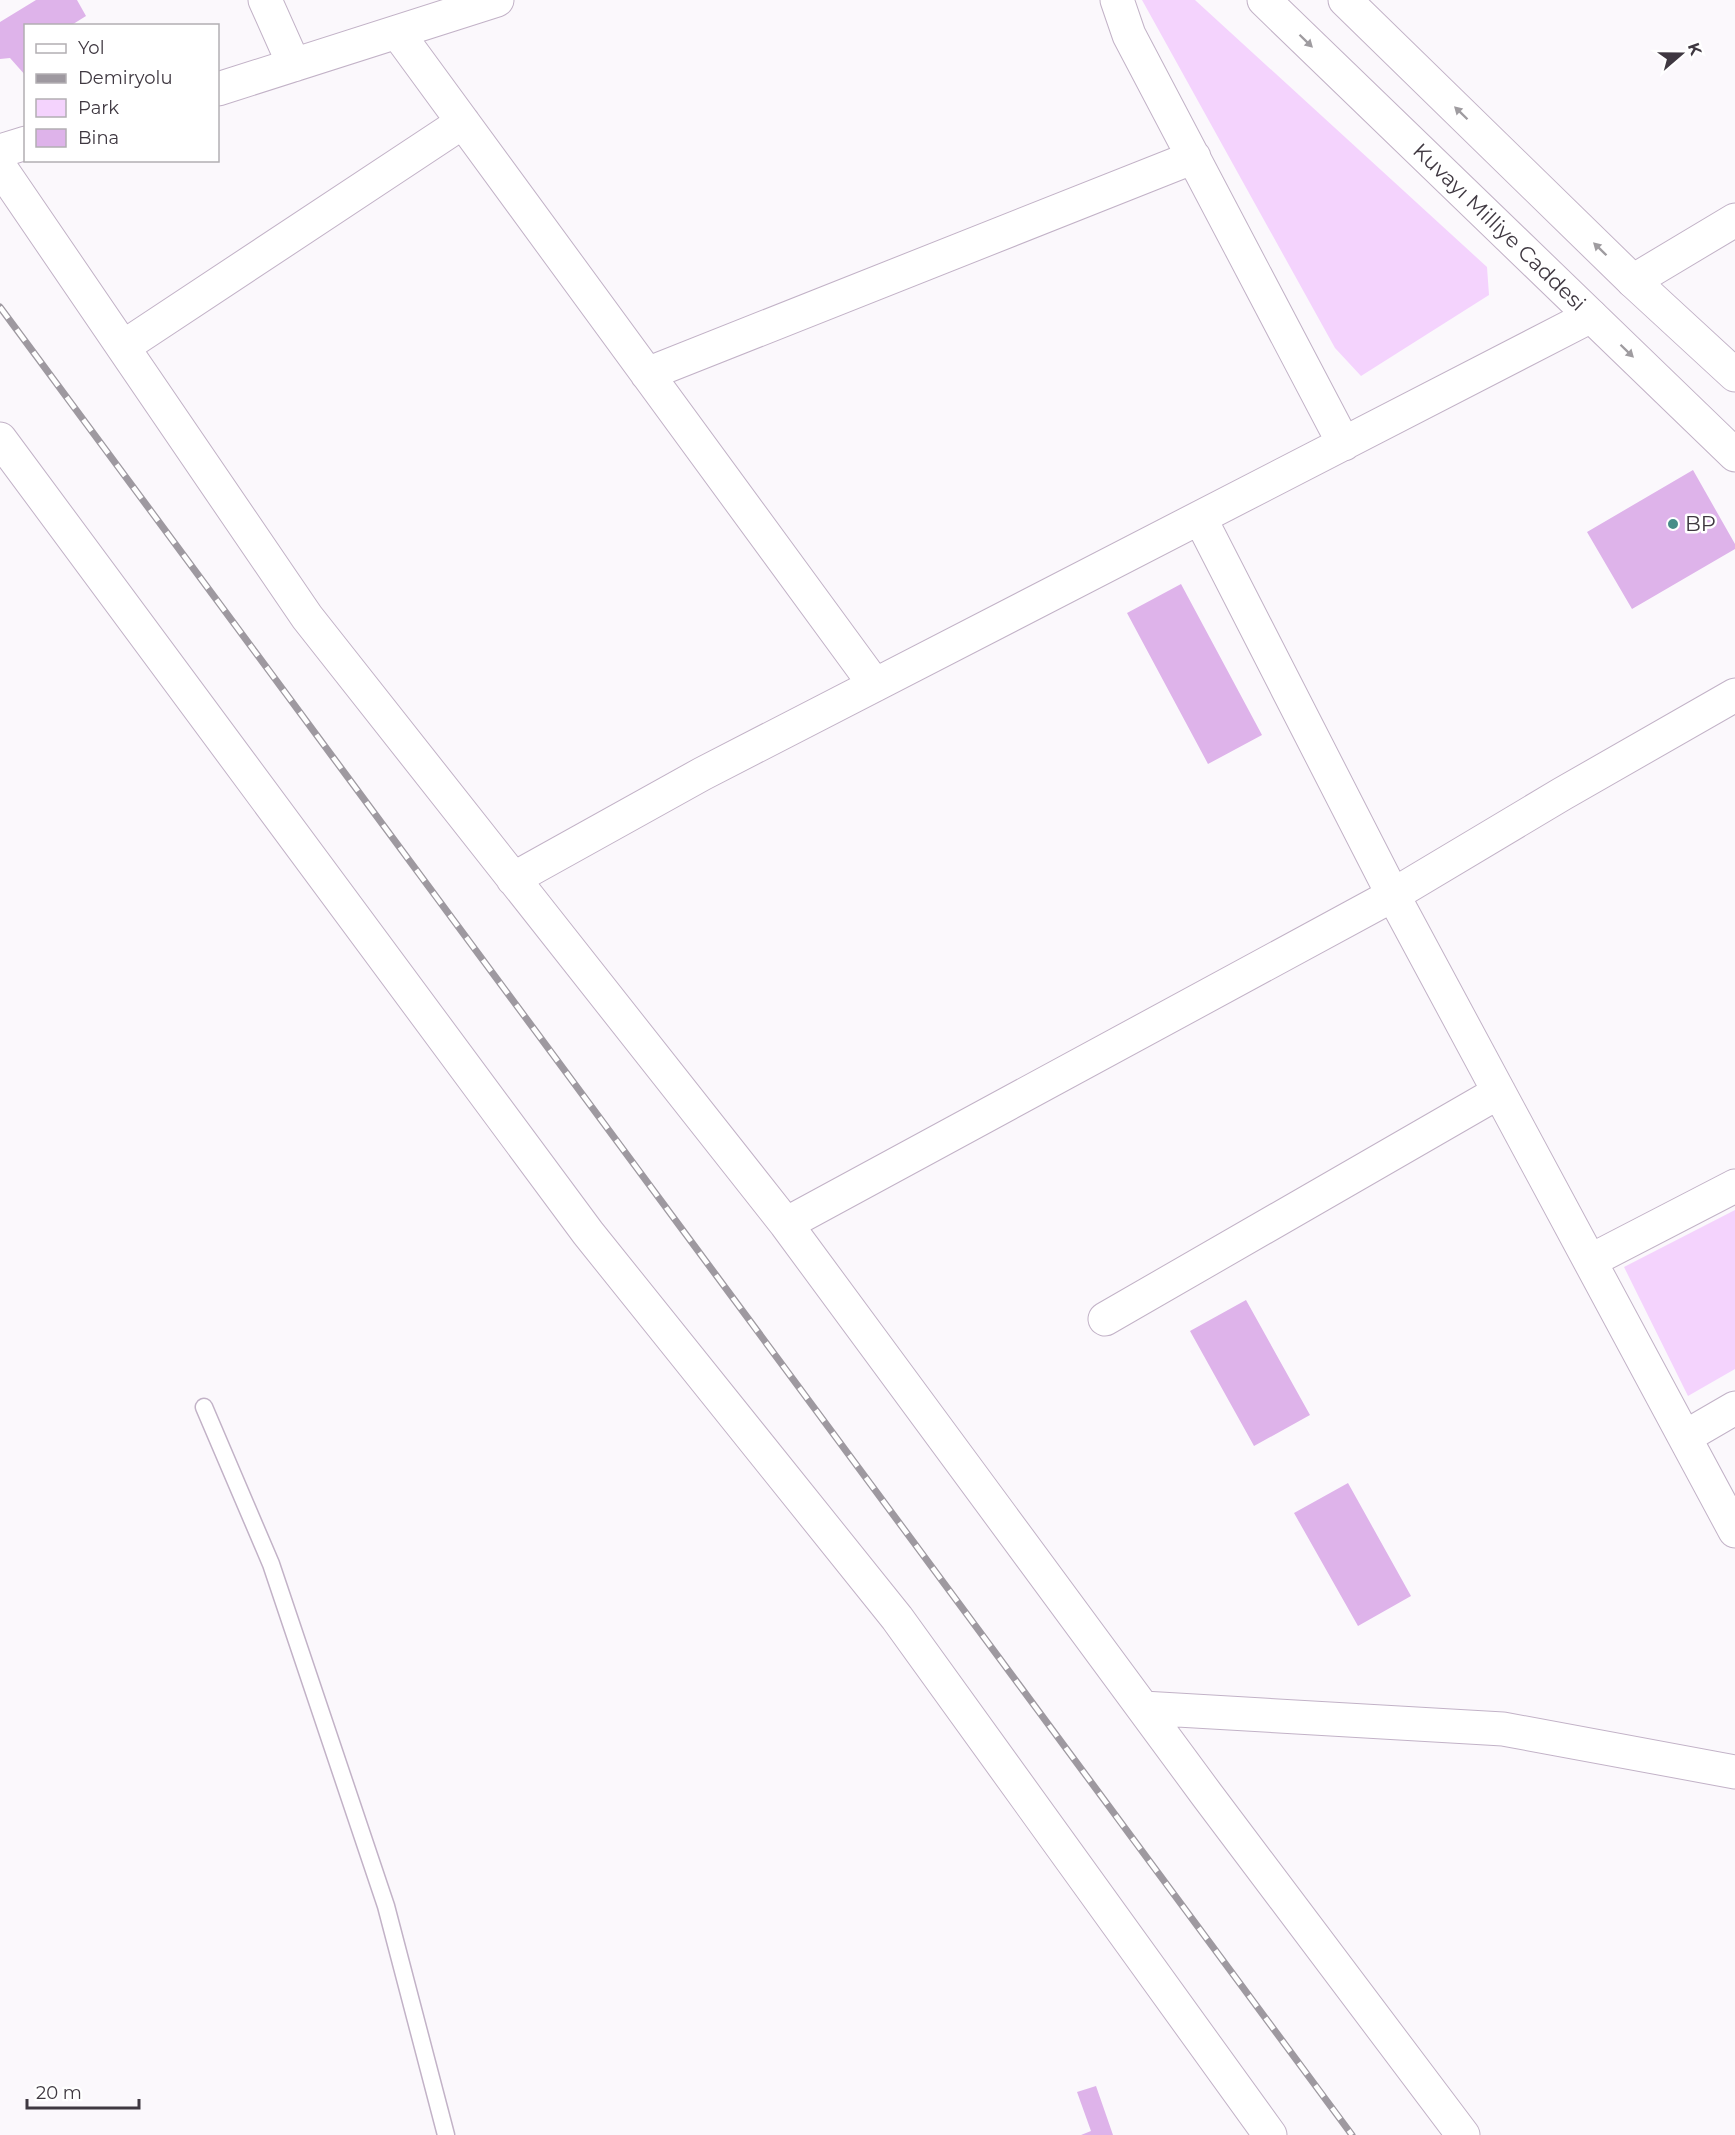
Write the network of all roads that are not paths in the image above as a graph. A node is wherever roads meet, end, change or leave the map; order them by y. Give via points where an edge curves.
1 (265, 0) edge
2 (497, 0) edge
3 (1117, 0) edge
4 (1264, 0) edge
5 (1345, 0) edge
6 (397, 32) junction
7 (294, 64) junction
8 (219, 88) edge
9 (463, 122) junction
10 (24, 144) edge
11 (0, 151) edge
12 (1194, 157) junction
13 (0, 167) edge
14 (1735, 220) edge
15 (1633, 281) junction
16 (1591, 316) junction
17 (123, 347) junction
18 (647, 374) junction
19 (1735, 375) edge
20 (0, 439) edge
21 (1344, 444) junction
22 (1735, 455) edge
23 (1200, 518) junction
24 (875, 685) junction
25 (1735, 695) edge
26 (513, 879) junction
27 (1393, 895) junction
28 (1499, 1092) junction
29 (1735, 1186) edge
30 (786, 1224) junction
31 (1590, 1261) junction
32 (1104, 1319) dead end
33 (204, 1407) dead end
34 (1735, 1408) edge
35 (1685, 1437) junction
36 (1735, 1532) edge
37 (1143, 1708) junction
38 (1735, 1772) edge
39 (446, 2135) edge
40 (1270, 2135) edge
41 (1463, 2135) edge

1 - 7 street
2 - 6 street
3 - 12 street via 1129,35
4 -> 16 street, Kuvayı Milliye Caddesi
15 -> 5 street
6 - 7 street
6 - 9 street
7 - 8 street
9 - 17 street
9 - 18 street
10 - 11 street
12 - 18 street
12 - 21 street
13 - 17 street
14 - 15 street
15 - 19 street
16 - 21 street
16 -> 22 street, Kuvayı Milliye Caddesi
17 - 26 street via 307,617
18 - 24 street
20 - 40 street via 588,1233 897,1618
21 - 23 street
23 - 24 street
23 - 27 street
24 - 26 street via 702,774
25 - 27 street
26 - 30 street
27 - 28 street
27 - 30 street
28 - 31 street
28 - 32 street
29 - 31 street
30 - 37 street
31 - 35 street
33 - 39 lane via 271,1564 383,1895
34 - 35 street
35 - 36 street
37 - 38 street via 1503,1729
37 - 41 street

